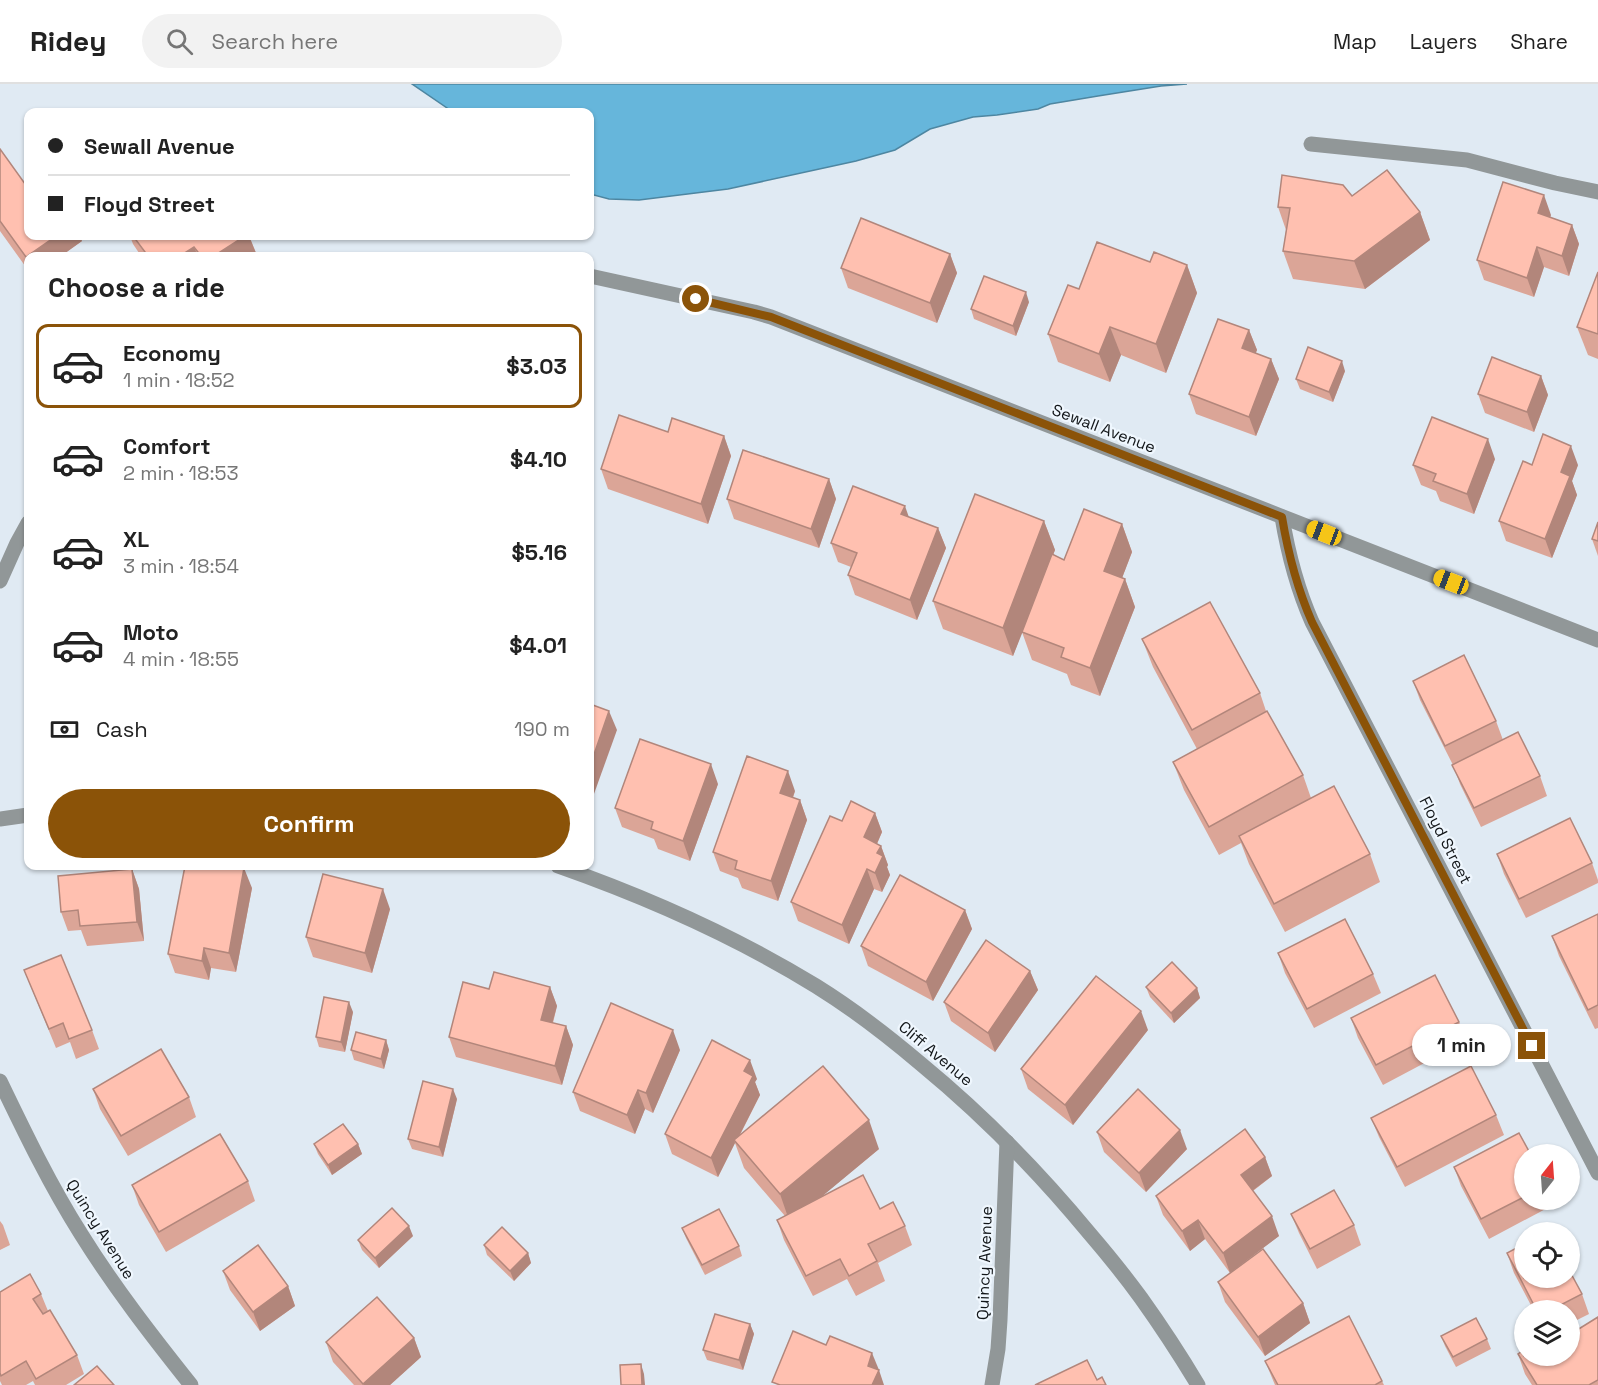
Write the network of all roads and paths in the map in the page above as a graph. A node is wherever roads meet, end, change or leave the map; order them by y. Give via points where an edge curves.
1 (1311, 144) dead end
2 (1598, 192) edge
3 (594, 277) edge
4 (1282, 517) junction
5 (24, 530) edge
6 (0, 581) edge
7 (1598, 640) edge
8 (24, 816) edge
9 (0, 819) edge
10 (569, 870) edge
11 (0, 1081) edge
12 (1007, 1142) junction
13 (1598, 1173) edge
14 (191, 1385) edge
15 (992, 1385) edge
16 (1198, 1385) edge

1 - 2 street via 1467,160
3 - 4 street, Sewall Avenue via 771,317
4 - 7 street, Sewall Avenue
4 - 13 street, Floyd Street via 1296,580 1312,622
5 - 6 street
8 - 9 street
10 - 12 street, Cliff Avenue via 712,929 817,987 912,1056
11 - 14 street, Quincy Avenue via 79,1232 136,1315
12 - 15 street, Quincy Avenue via 998,1349
12 - 16 street, Cliff Avenue via 1115,1264

